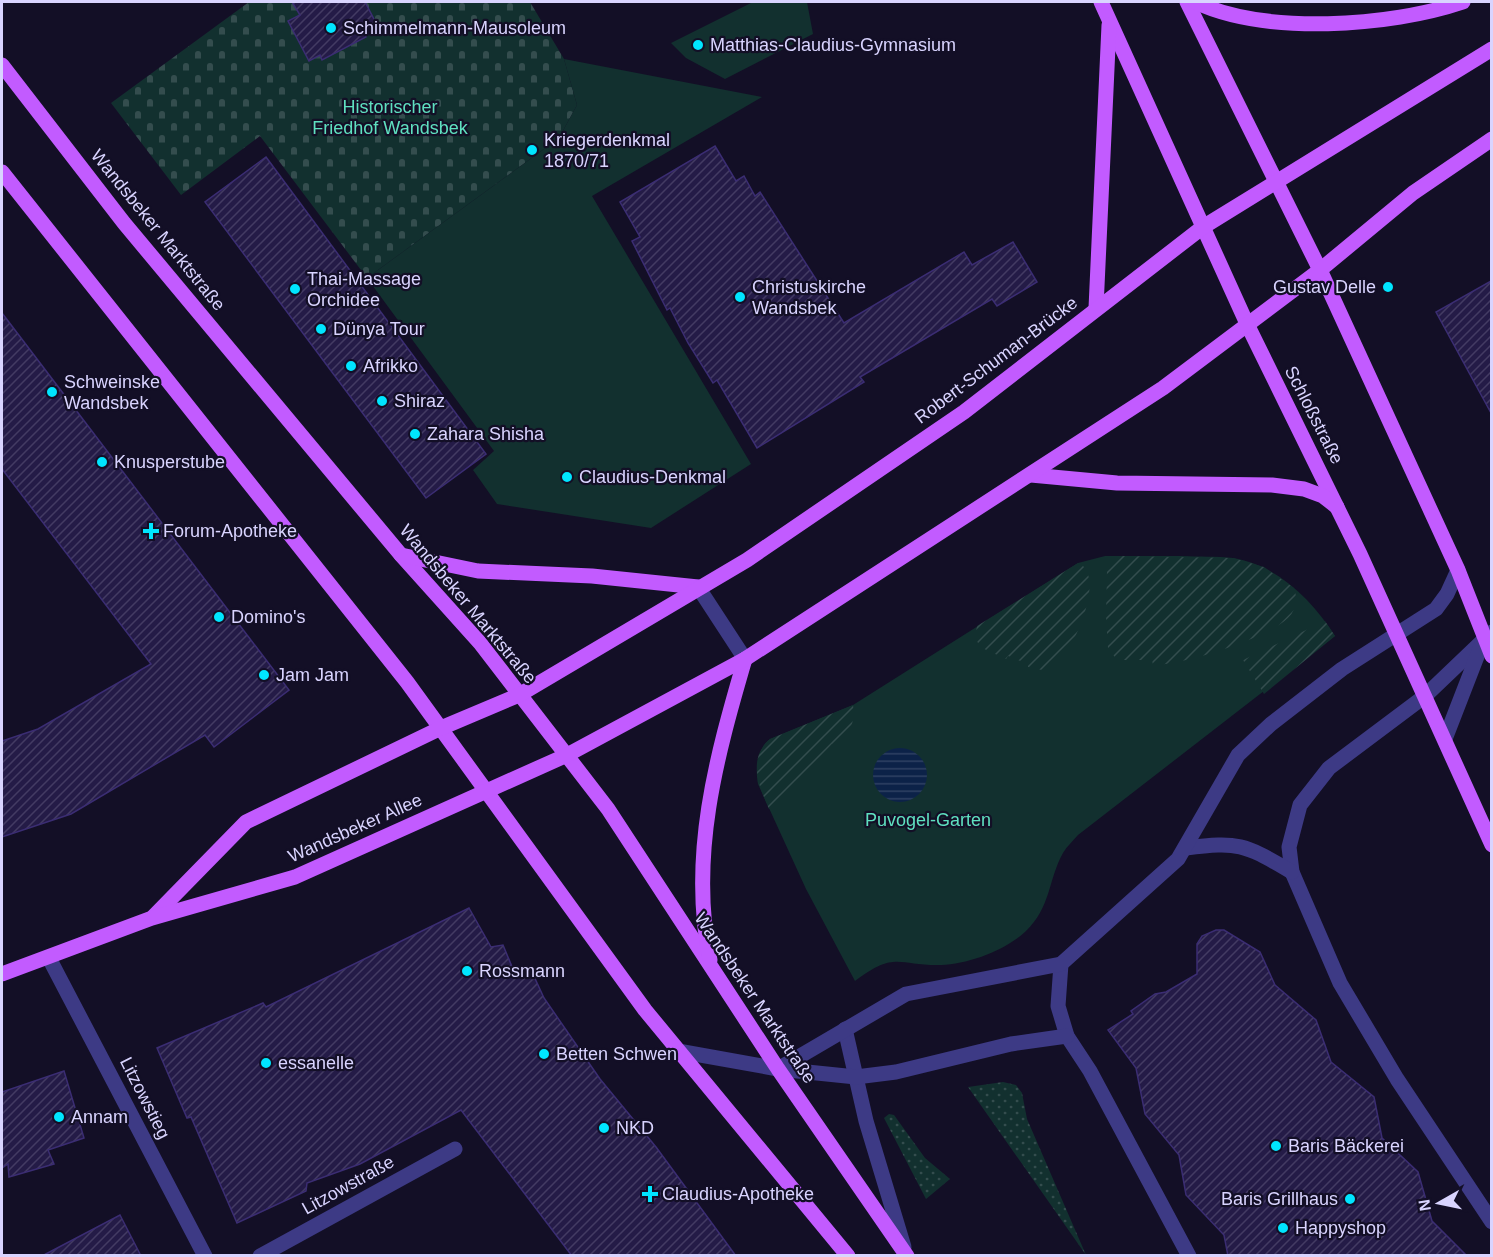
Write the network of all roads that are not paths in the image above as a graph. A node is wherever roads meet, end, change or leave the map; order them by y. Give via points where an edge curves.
1 (1101, 2) edge
2 (1187, 2) edge
3 (1194, 2) edge
4 (1463, 2) edge
5 (1109, 22) junction
6 (1491, 49) edge
7 (2, 65) edge
8 (1491, 139) edge
9 (2, 172) edge
10 (1276, 181) junction
11 (1203, 227) junction
12 (1320, 270) junction
13 (1096, 308) junction
14 (1248, 326) junction
15 (1031, 475) junction
16 (1339, 508) junction
17 (401, 555) junction
18 (1458, 570) junction
19 (698, 587) junction
20 (1488, 634) edge
21 (1397, 635) junction
22 (1491, 656) edge
23 (745, 659) junction
24 (519, 695) junction
25 (1425, 696) junction
26 (441, 728) junction
27 (1445, 740) junction
28 (567, 755) junction
29 (486, 792) junction
30 (1491, 845) edge
31 (1186, 848) junction
32 (1292, 872) junction
33 (152, 918) junction
34 (49, 958) junction
35 (1061, 964) junction
36 (712, 969) junction
37 (2, 974) edge
38 (846, 1029) junction
39 (1067, 1036) junction
40 (678, 1051) junction
41 (777, 1069) junction
42 (856, 1077) junction
43 (455, 1149) dead end
44 (1491, 1222) edge
45 (905, 1251) edge
46 (205, 1256) edge
47 (260, 1256) edge
48 (849, 1256) edge
49 (1190, 1256) edge

1 - 5 main road, Schloßstraße
2 - 10 main road
3 - 4 main road via 1244,19 1343,22 1384,19
5 - 11 main road, Schloßstraße
5 - 13 main road
6 - 10 main road, Robert-Schuman-Brücke
7 - 17 main road, Wandsbeker Marktstraße via 124,223
8 - 12 main road via 1413,193
9 - 26 main road
10 - 11 main road, Robert-Schuman-Brücke
10 - 12 main road
11 - 13 main road, Robert-Schuman-Brücke
11 - 14 main road, Schloßstraße
12 - 14 main road
12 - 18 main road
13 - 19 main road, Robert-Schuman-Brücke via 964,412 755,555
14 - 15 main road
14 - 16 main road, Schloßstraße
15 - 16 main road via 1117,483 1304,489
15 - 23 main road
16 - 21 main road, Schloßstraße
17 - 19 main road via 478,572 592,576
17 - 24 main road, Wandsbeker Marktstraße via 480,643
18 - 20 main road
18 - 21 street via 1436,609
19 - 23 street
19 - 24 main road, Robert-Schuman-Brücke
20 - 22 main road
20 - 25 street
20 - 27 street
21 - 25 main road, Schloßstraße
21 - 31 street via 1320,684 1238,755
23 - 28 main road
23 - 36 main road via 719,747 705,821 703,908
24 - 26 main road, Wandsbeker Allee
24 - 28 main road, Wandsbeker Marktstraße
25 - 27 main road, Schloßstraße
25 - 32 street via 1329,768 1313,786 1300,805 1293,828 1289,847
26 - 29 main road
26 - 33 main road, Wandsbeker Allee via 246,822
27 - 30 main road, Schloßstraße
28 - 29 main road, Wandsbeker Allee
28 - 36 main road, Wandsbeker Marktstraße via 608,809
29 - 33 main road, Wandsbeker Allee via 295,877
29 - 40 main road
31 - 32 street via 1221,843 1248,847
31 - 35 street
32 - 44 street via 1340,983 1397,1079
33 - 34 main road, Wandsbeker Allee
34 - 37 main road, Wandsbeker Allee
34 - 46 street, Litzowstieg
35 - 38 street via 906,994
35 - 39 street via 1058,1006
36 - 41 main road, Wandsbeker Marktstraße
38 - 41 street
38 - 42 street
39 - 42 street
39 - 49 street
40 - 41 street
40 - 48 main road
41 - 42 street
41 - 45 main road, Wandsbeker Marktstraße
42 - 45 street
43 - 47 street, Litzowstraße

